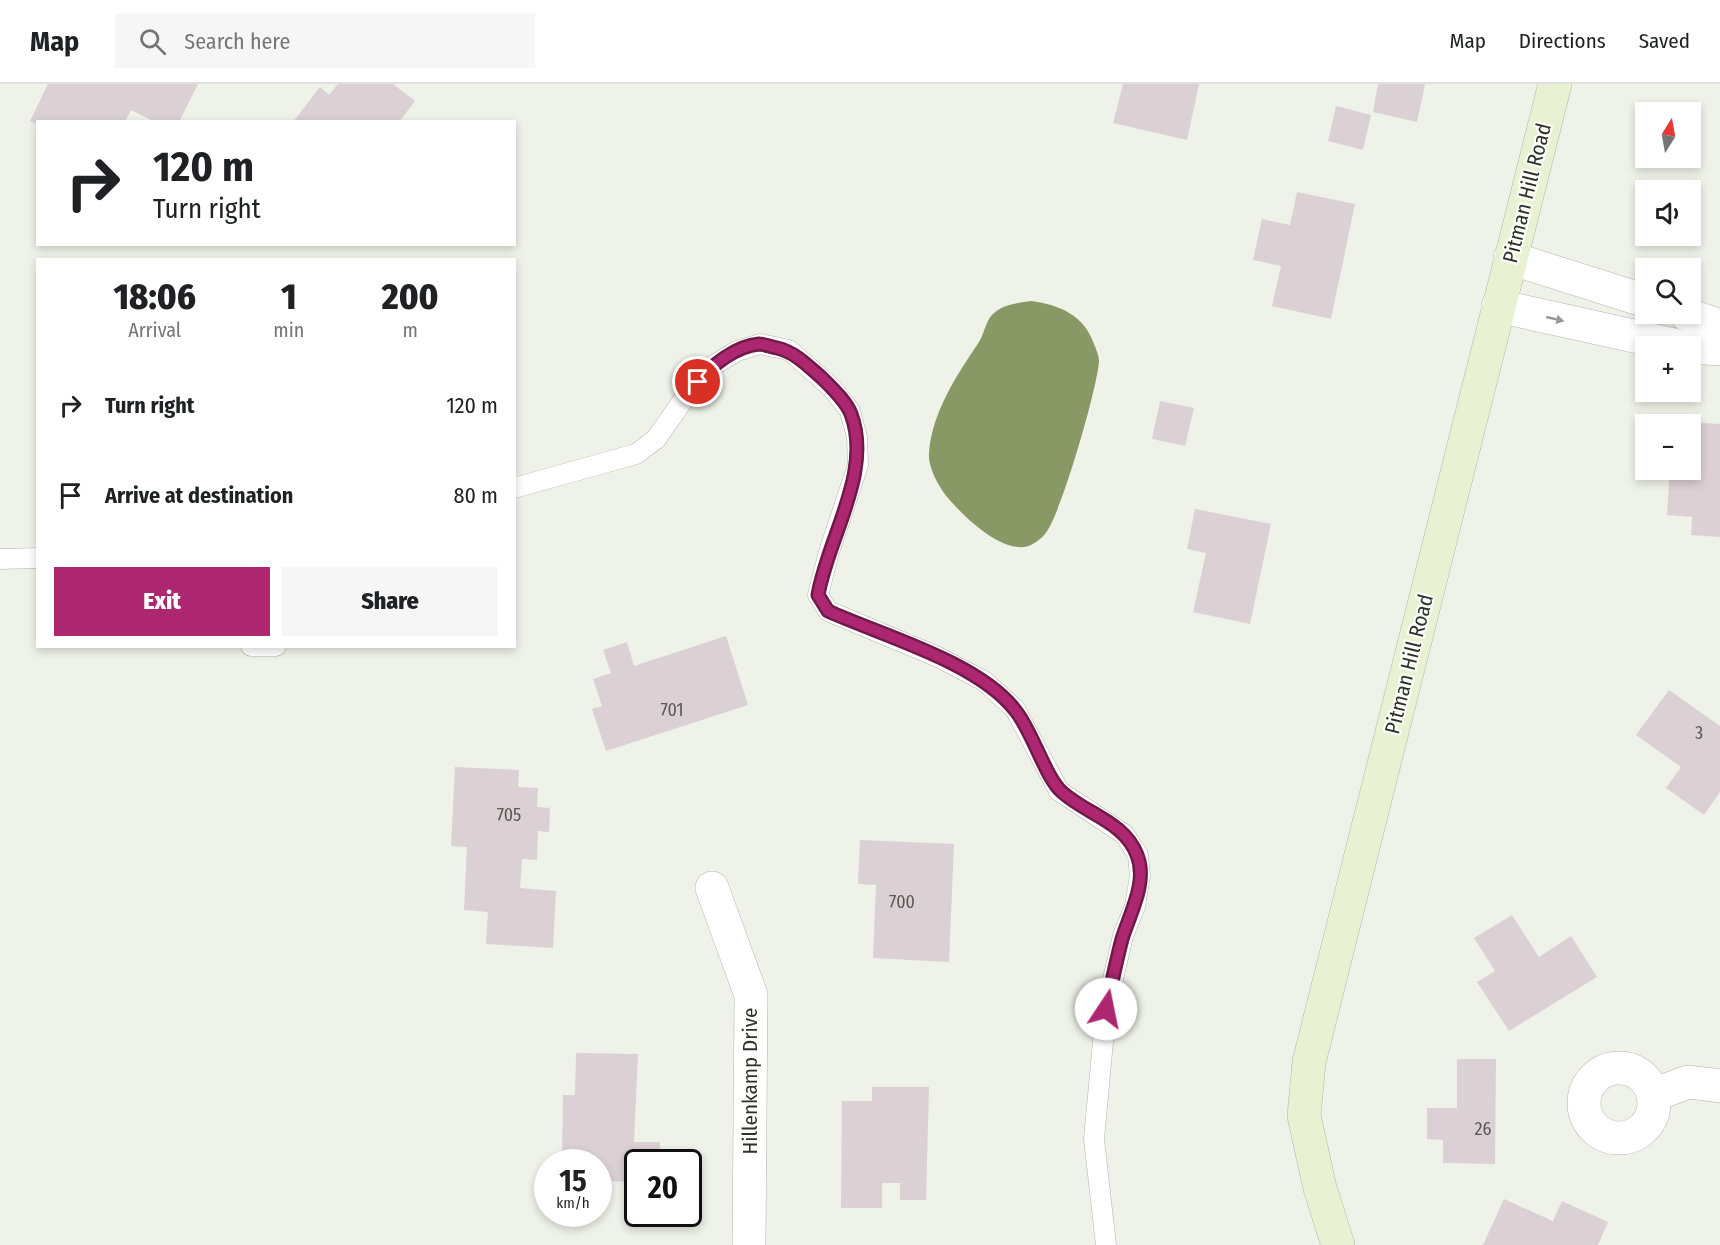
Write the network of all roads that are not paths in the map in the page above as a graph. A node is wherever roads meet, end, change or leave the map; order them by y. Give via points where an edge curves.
1 (1555, 84) edge
2 (1510, 258) junction
3 (1635, 298) edge
4 (1498, 306) junction
5 (1701, 319) edge
6 (1720, 326) edge
7 (1635, 336) edge
8 (1701, 348) edge
9 (1720, 349) edge
10 (516, 487) edge
11 (36, 558) edge
12 (0, 559) edge
13 (712, 888) dead end
14 (1720, 1086) edge
15 (1653, 1095) dead end
16 (749, 1245) edge
17 (1106, 1245) edge
18 (1338, 1245) edge

1 - 2 street, Pitman Hill Road
2 - 3 street
2 - 4 street, Pitman Hill Road
4 -> 7 street
4 - 18 street, Pitman Hill Road via 1309,1062 1304,1116
5 - 6 street
8 - 9 street
10 - 17 lane via 636,454 656,439 709,368 736,351 760,344 789,350 832,388 850,411 857,437 858,465 818,595 828,611 938,657 984,681 1015,709 1059,790 1124,834 1138,855 1140,876 1135,906 1123,936 1106,1009 1094,1139
11 - 12 lane
13 - 16 street, Hillenkamp Drive via 751,995
14 - 15 street via 1688,1082

